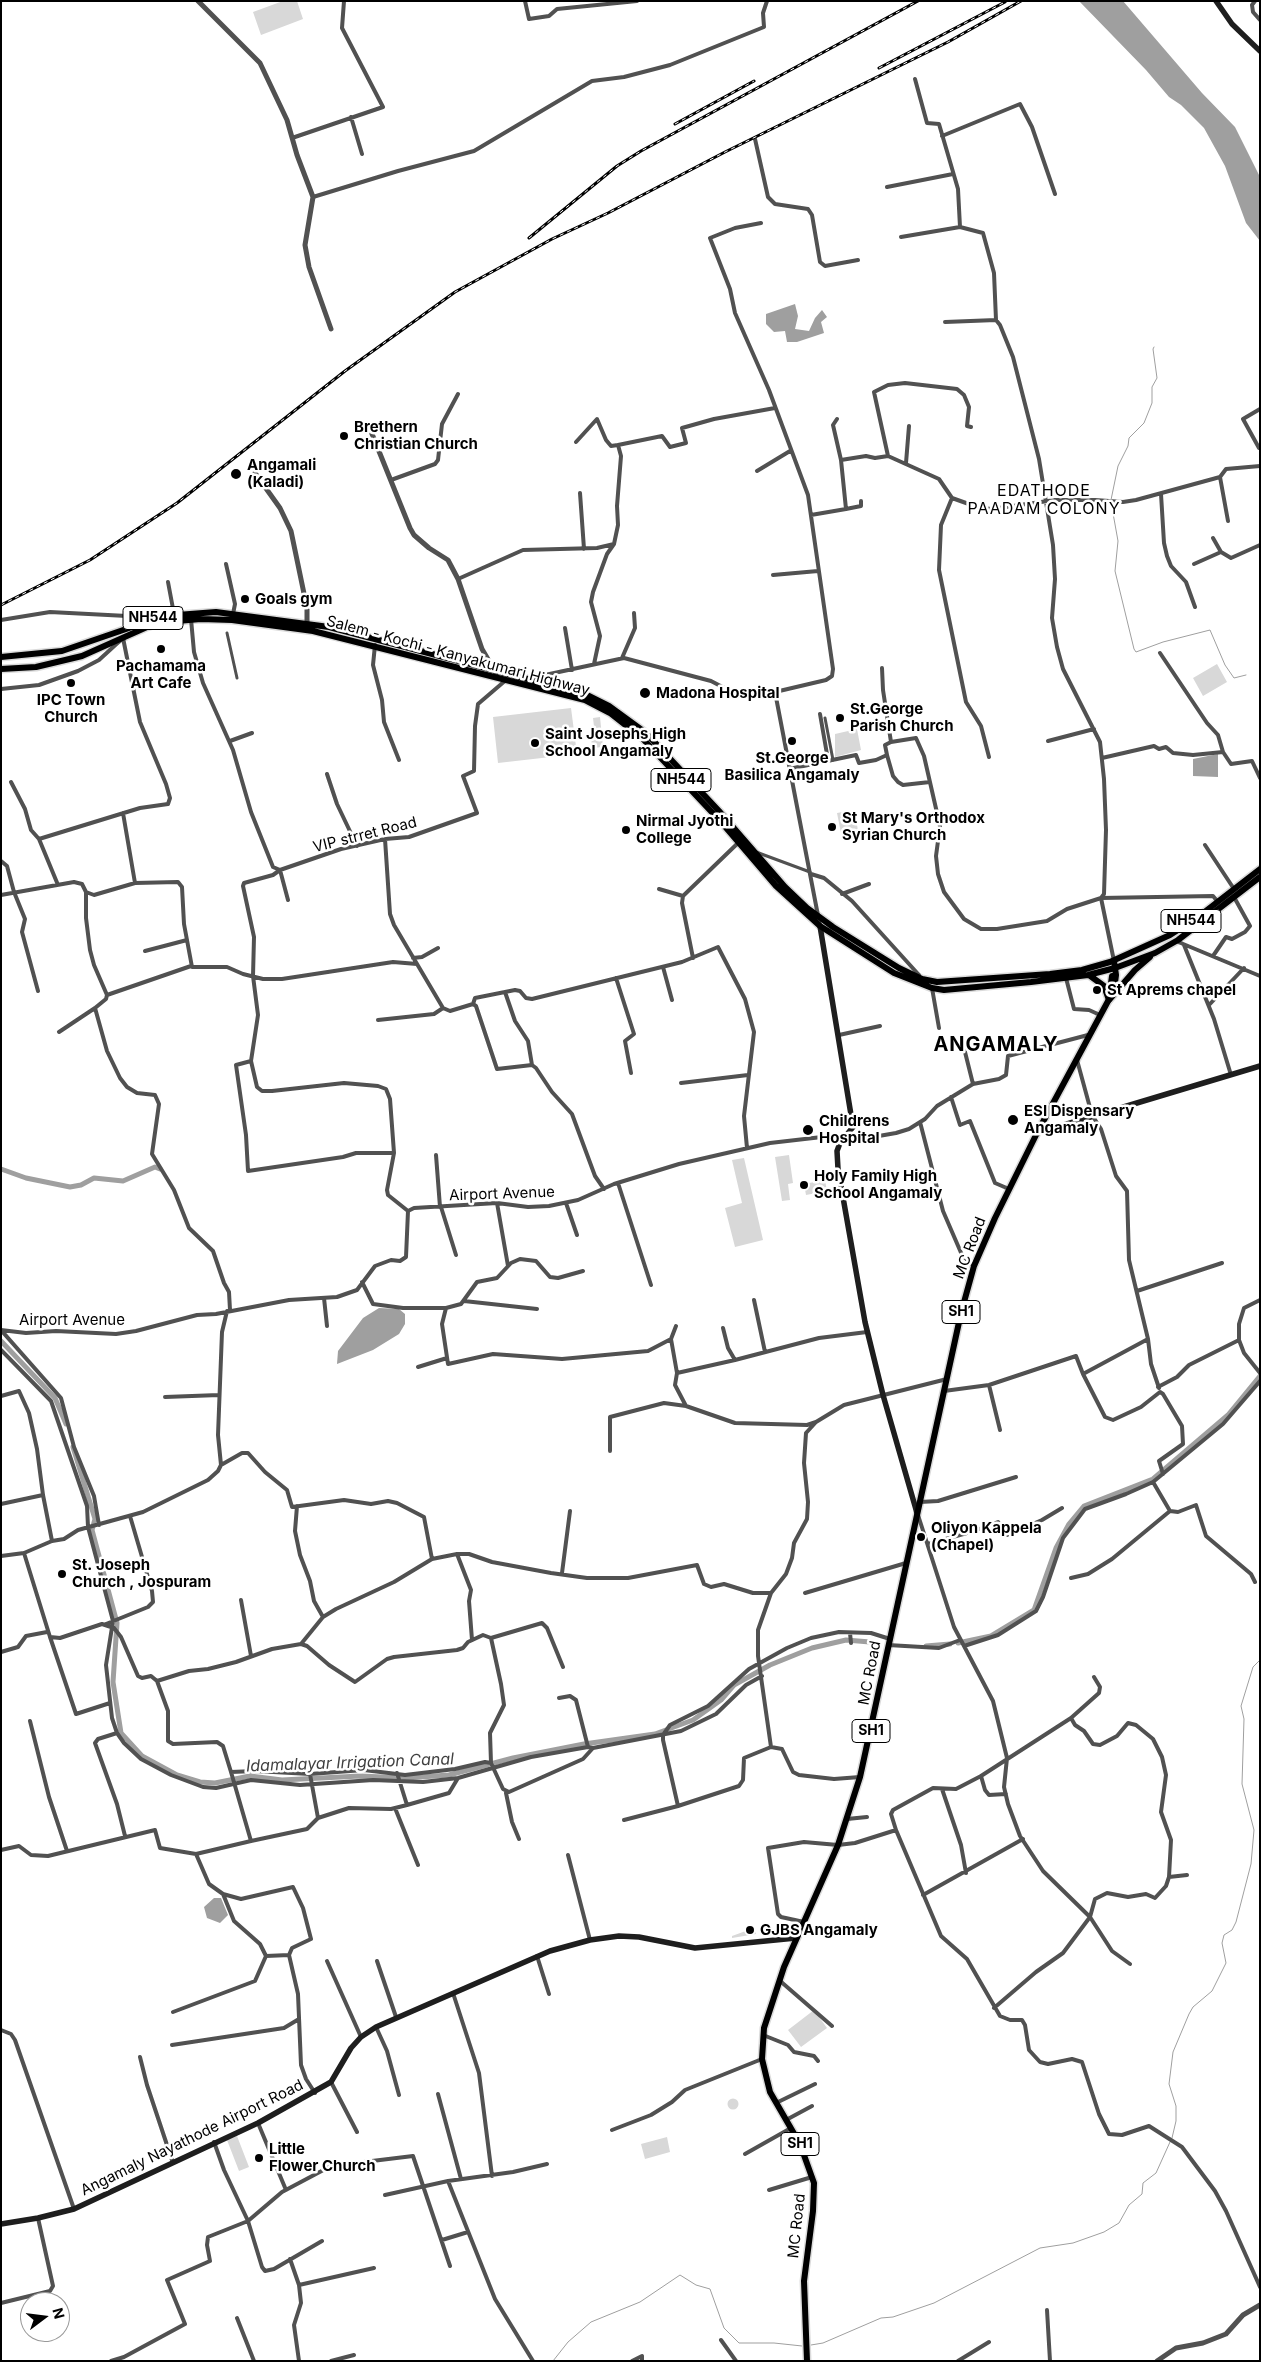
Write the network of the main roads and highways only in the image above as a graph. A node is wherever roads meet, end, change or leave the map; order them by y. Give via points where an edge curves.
1 (1216, 1) edge
2 (1260, 51) edge
3 (233, 617) junction
4 (1, 657) edge
5 (1, 669) edge
6 (1260, 870) edge
7 (1260, 877) edge
8 (820, 926) junction
9 (1155, 953) junction
10 (1113, 965) junction
11 (1088, 975) junction
12 (1109, 1000) junction
13 (1260, 1066) edge
14 (1037, 1133) junction
15 (918, 1515) junction
16 (796, 1938) junction
17 (1, 2224) edge
18 (807, 2361) edge

1 - 2 main road via 1232,24
3 - 4 main road, Salem - Kochi - Kanyakumari Highway / NH544 via 197,612 174,614 146,620 78,647 36,656
3 - 5 main road, Salem - Kochi - Kanyakumari Highway / NH544 via 165,622 82,656 36,667
3 - 8 main road, Salem - Kochi - Kanyakumari Highway / NH544 via 375,645 575,697 610,713 643,739 776,886
3 - 10 main road, Salem - Kochi - Kanyakumari Highway / NH544 via 307,623 585,694 609,706 634,722 785,887 817,915 887,961 922,979 946,983 980,981
6 - 10 main road, Salem - Kochi - Kanyakumari Highway / NH544 via 1170,935
7 - 9 main road, Salem - Kochi - Kanyakumari Highway / NH544
8 - 11 main road, Salem - Kochi - Kanyakumari Highway / NH544 via 894,973 932,988 961,989
8 - 15 main road via 853,1127 837,1151 838,1169 867,1332
9 - 10 main road, Salem - Kochi - Kanyakumari Highway / NH544
9 - 12 main road, SH1
10 - 11 main road, Salem - Kochi - Kanyakumari Highway / NH544
10 - 12 main road, MC Road / SH1
11 - 12 main road via 1104,986
12 - 14 main road, MC Road / SH1
13 - 14 main road
14 - 15 main road, MC Road / SH1 via 974,1266
15 - 16 main road, MC Road / SH1 via 860,1777 838,1845
16 - 17 main road, Angamaly Nayathode Airport Road via 695,1948 619,1936 590,1940 538,1956 376,2026 351,2048 331,2082 258,2123 74,2209
16 - 18 main road, MC Road / SH1 via 767,2013 762,2059 768,2087 807,2159 812,2177 814,2211 804,2281

